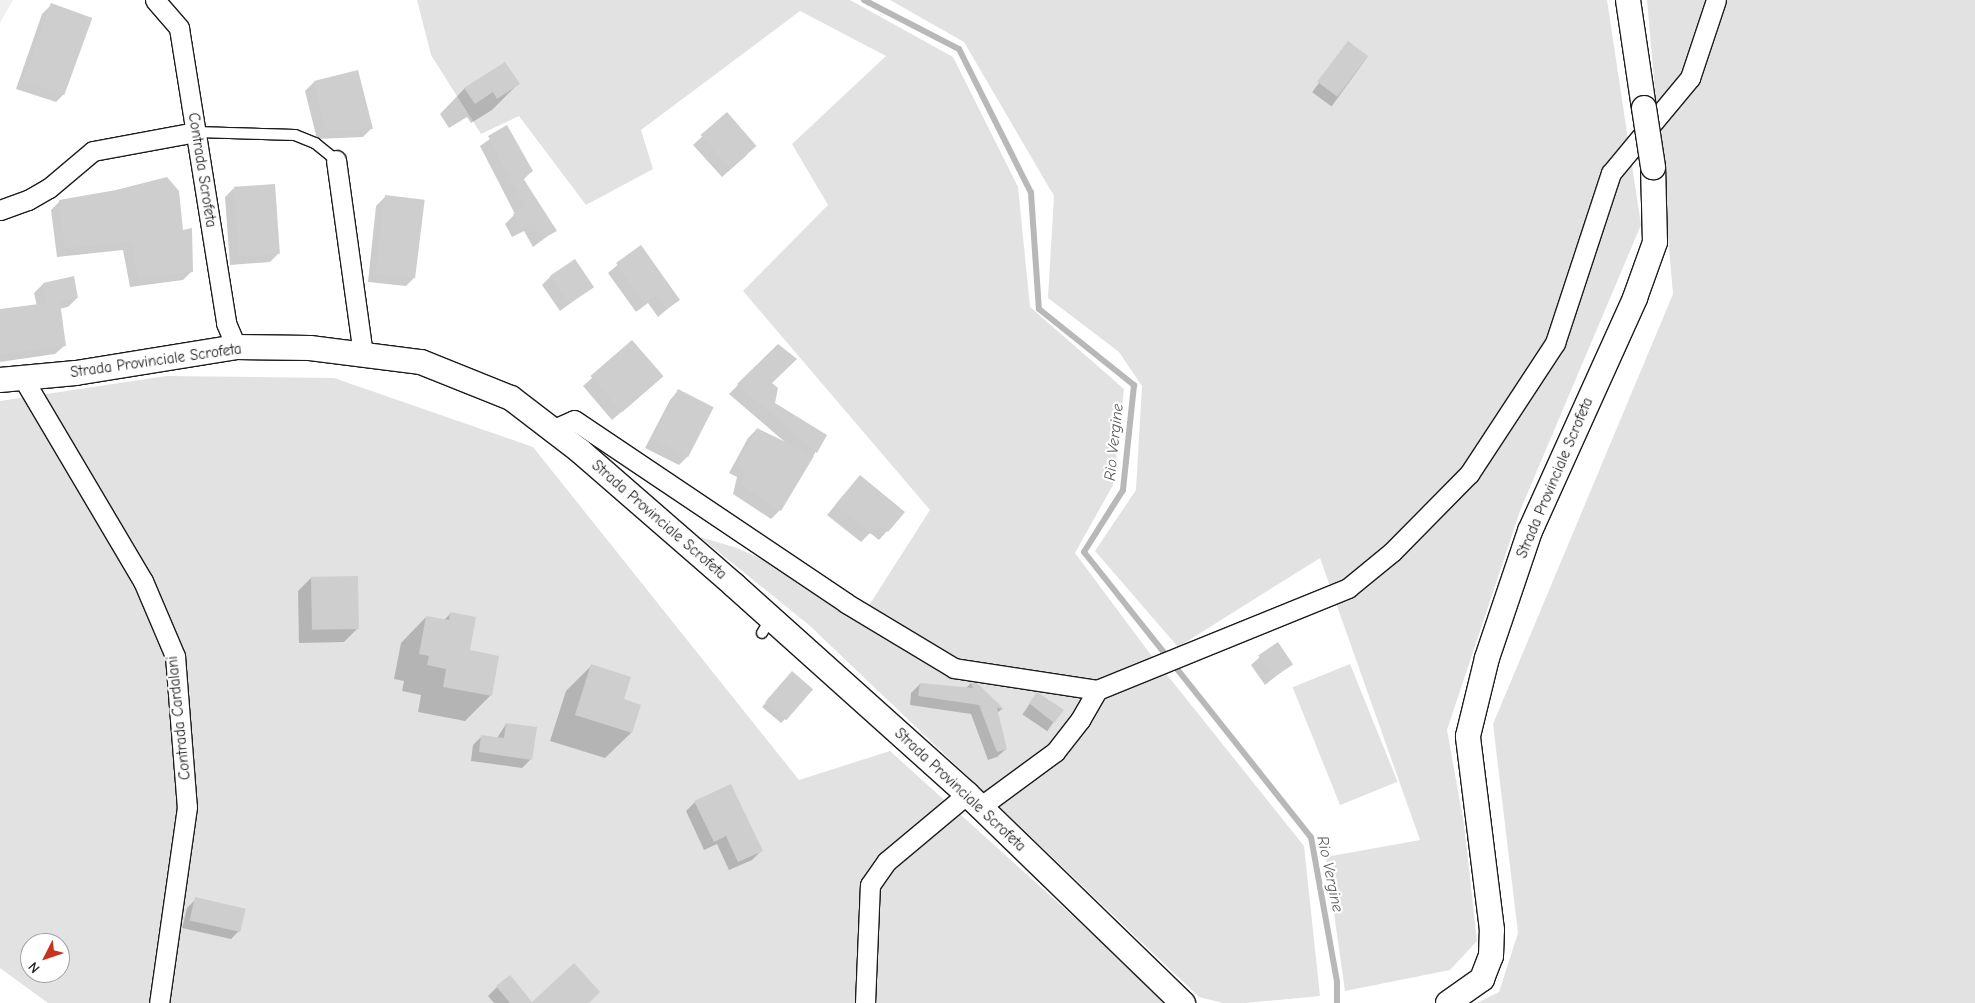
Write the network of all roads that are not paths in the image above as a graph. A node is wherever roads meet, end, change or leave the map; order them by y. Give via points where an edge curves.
1 (155, 0) edge
2 (1628, 0) edge
3 (1716, 0) edge
4 (196, 132) junction
5 (336, 160) joint
6 (1, 208) edge
7 (236, 347) junction
8 (363, 355) junction
9 (0, 380) edge
10 (24, 380) junction
11 (552, 430) junction
12 (1097, 690) junction
13 (974, 801) junction
14 (159, 1003) edge
15 (866, 1003) edge
16 (1183, 1003) edge
17 (1448, 1003) edge

1 - 4 street, Contrada Scrofeta via 179,28
2 - 17 street, Strada Provinciale Scrofeta, bridge via 1653,167 1655,242 1635,298 1530,531 1487,658 1468,736 1492,930 1491,956 1482,978
3 - 12 street via 1690,78 1611,172 1555,343 1470,474 1392,552 1348,588
4 - 5 lane via 295,135 315,143
4 - 6 street via 93,151 49,188
4 - 7 street, Contrada Scrofeta via 226,323
5 - 8 street
7 - 8 street, Strada Provinciale Scrofeta via 310,348
7 - 10 street, Strada Provinciale Scrofeta
8 - 11 street, Strada Provinciale Scrofeta via 421,362 511,398
9 - 10 street, Strada Provinciale Scrofeta
10 - 14 street, Contrada Cardalani via 143,581 175,656 187,807
11 - 12 street via 574,420 846,603 954,668
11 - 13 street, Strada Provinciale Scrofeta via 767,626
12 - 13 street via 1080,720 1055,752
13 - 15 street via 887,861 870,885
13 - 16 street, Strada Provinciale Scrofeta

